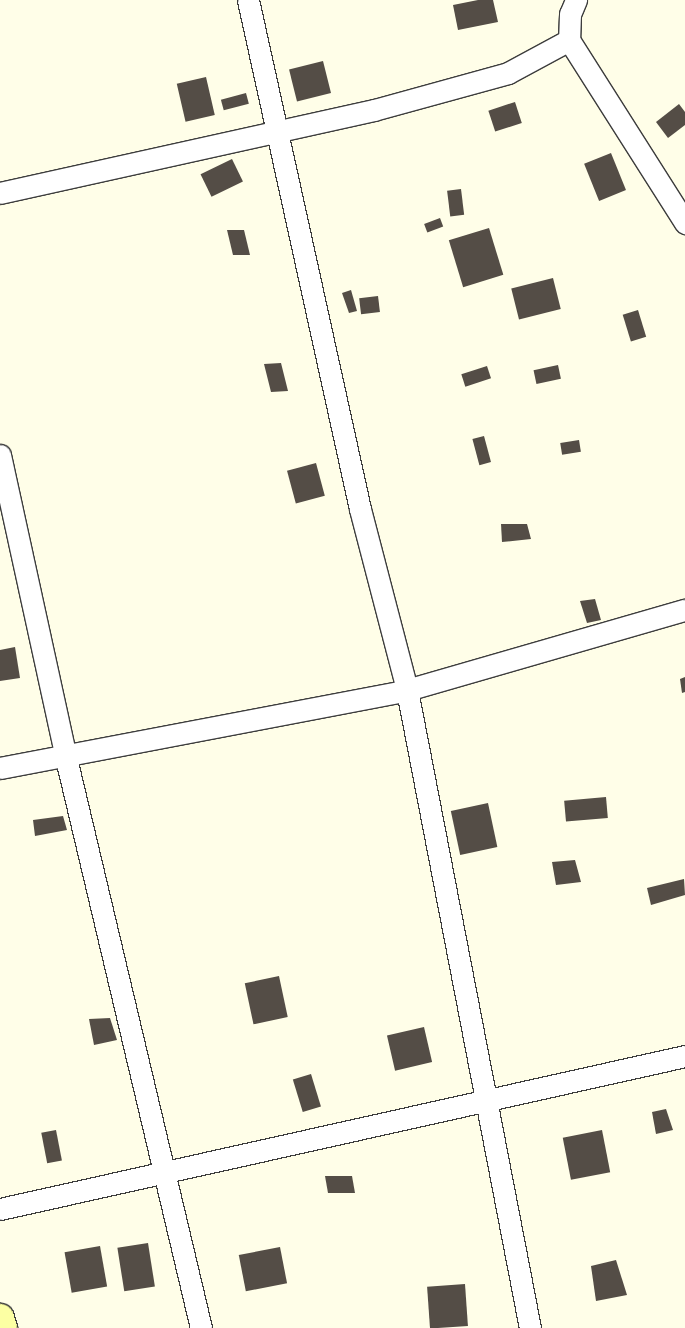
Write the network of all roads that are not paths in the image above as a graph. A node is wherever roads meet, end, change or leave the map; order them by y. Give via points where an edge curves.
1 (248, 0) edge
2 (576, 0) edge
3 (569, 40) junction
4 (278, 128) junction
5 (0, 193) edge
6 (685, 223) edge
7 (0, 455) edge
8 (685, 610) edge
9 (407, 690) junction
10 (65, 754) junction
11 (0, 768) edge
12 (685, 1056) edge
13 (483, 1102) junction
14 (164, 1173) junction
15 (0, 1209) edge
16 (0, 1318) edge
17 (3, 1328) edge
18 (201, 1328) edge
19 (530, 1328) edge

1 - 4 street
2 - 3 street via 570,14
3 - 4 street via 508,73 374,110
3 - 6 street
4 - 5 street
4 - 9 street via 360,509
7 - 10 street
8 - 9 street
9 - 10 street
9 - 13 street
10 - 11 street
10 - 14 street
12 - 13 street
13 - 14 street
13 - 19 street
14 - 15 street
14 - 18 street
16 - 17 street

